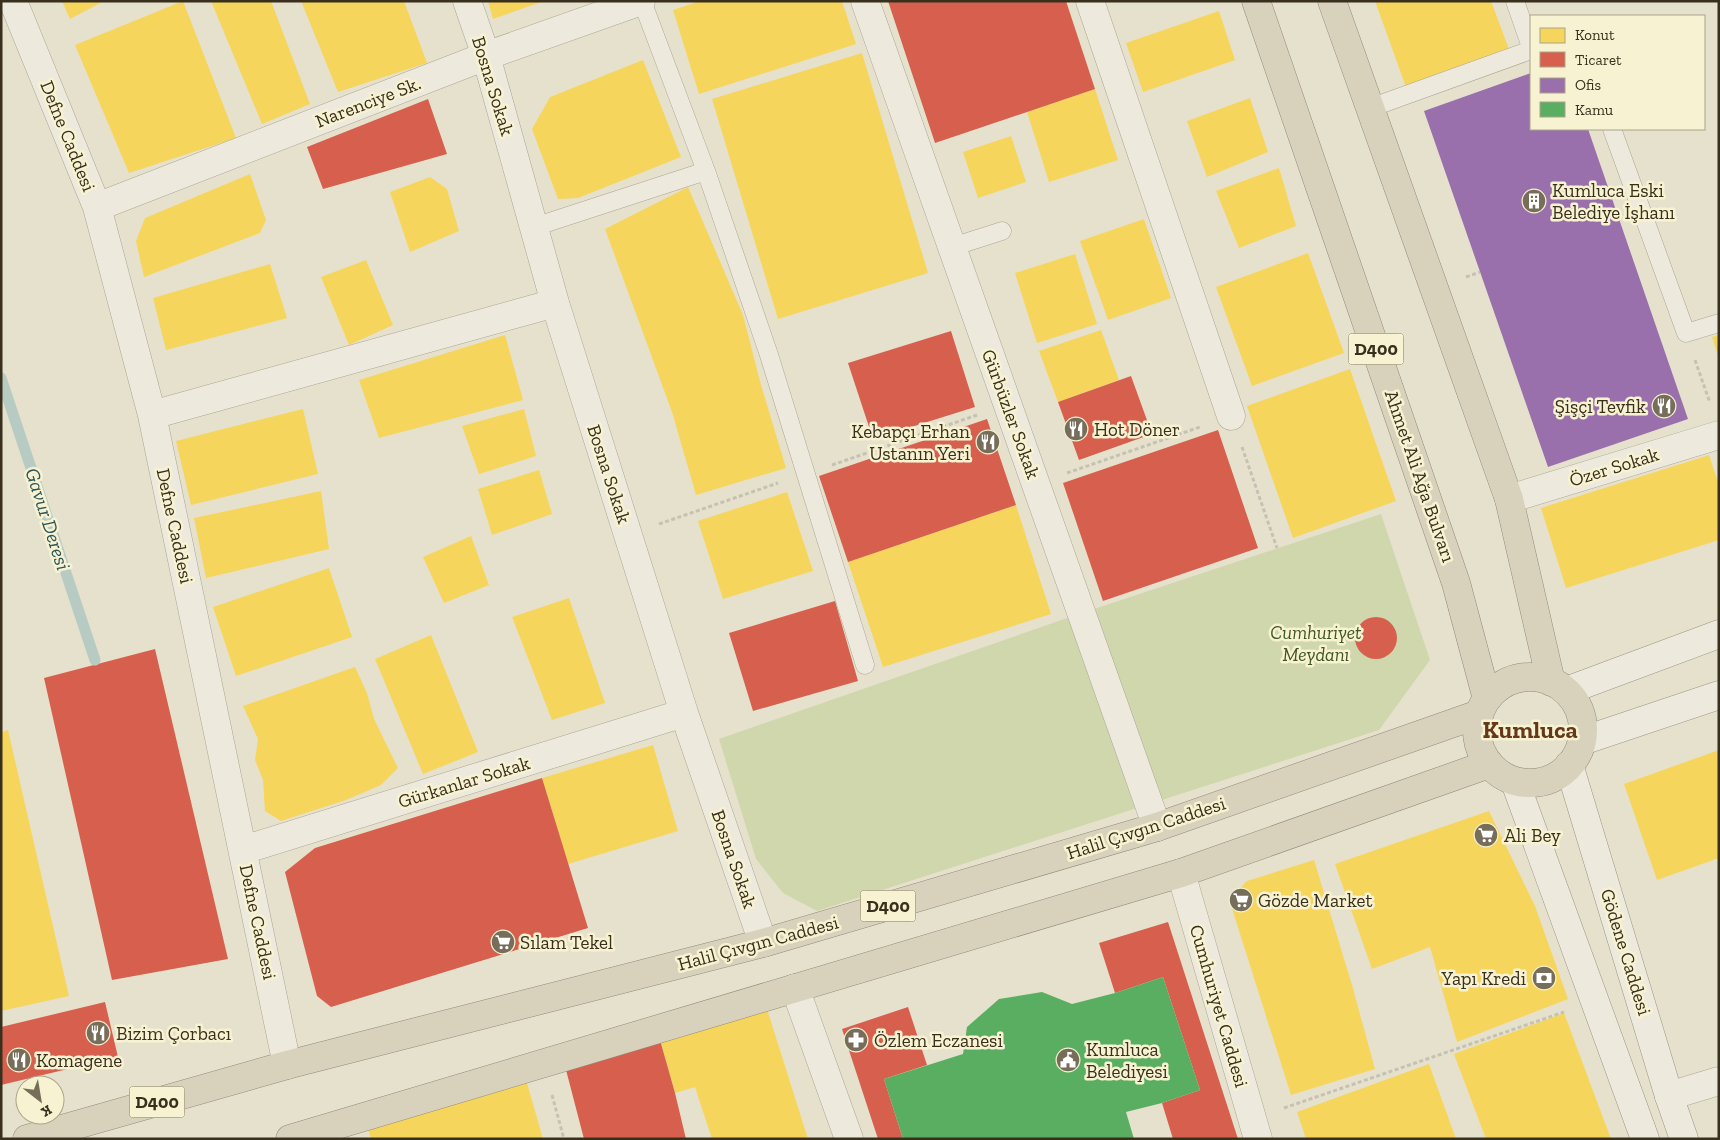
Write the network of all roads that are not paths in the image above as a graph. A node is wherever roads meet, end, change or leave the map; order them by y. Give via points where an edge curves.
1 (13, 1) edge
2 (467, 1) edge
3 (641, 1) edge
4 (865, 1) edge
5 (1090, 1) edge
6 (1256, 1) edge
7 (1332, 1) edge
8 (1515, 1) edge
9 (1530, 45) edge
10 (1530, 48) edge
11 (486, 56) junction
12 (1370, 108) junction
13 (1612, 130) edge
14 (706, 171) junction
15 (97, 207) junction
16 (534, 228) junction
17 (1002, 231) dead end
18 (952, 247) junction
19 (555, 303) junction
20 (1719, 323) edge
21 (152, 416) junction
22 (1231, 416) road end
23 (1716, 423) edge
24 (1509, 499) junction
25 (1719, 634) edge
26 (865, 665) dead end
27 (1559, 686) junction
28 (1719, 694) edge
29 (1483, 706) junction
30 (684, 713) junction
31 (1582, 741) junction
32 (1488, 764) junction
33 (1569, 765) junction
34 (1515, 782) junction
35 (1157, 827) junction
36 (243, 850) junction
37 (1181, 873) junction
38 (763, 943) junction
39 (795, 988) junction
40 (287, 1065) junction
41 (1719, 1081) edge
42 (1669, 1096) junction
43 (1255, 1129) edge
44 (334, 1133) edge
45 (27, 1139) edge
46 (290, 1139) edge
47 (849, 1139) edge
48 (1644, 1139) edge
49 (1684, 1139) edge

1 - 15 street, Defne Caddesi
2 - 11 street, Bosna Sokak
3 - 11 street, Narenciye Sk.
3 - 14 lane
4 - 18 street, Gürbüzler Sokak
5 - 22 street
6 - 29 highway, Ahmet Ali Ağa Bulvarı / D400 via 1453,573
7 - 12 highway
8 - 9 lane
10 - 12 lane
11 - 15 street, Narenciye Sk.
11 - 16 street, Bosna Sokak
12 - 24 highway
13 - 20 lane via 1686,333
14 - 16 lane
14 - 26 lane via 770,355
15 - 21 street, Defne Caddesi
16 - 19 street, Bosna Sokak
17 - 18 lane
18 - 35 street, Gürbüzler Sokak
19 - 21 street
19 - 30 street, Bosna Sokak
21 - 36 street, Defne Caddesi
23 - 24 street, Özer Sokak
24 - 27 highway
25 - 27 street
27 - 29 highway via 1534,677 1516,679 1499,686
27 - 31 highway via 1577,706 1582,723
28 - 31 street
29 - 32 highway via 1476,732
29 - 35 highway, Halil Çıvgın Caddesi / D400
30 - 36 street, Gürkanlar Sokak
30 - 38 street, Bosna Sokak
31 - 33 highway
32 - 34 highway
32 - 37 highway
33 - 34 highway via 1546,781
33 - 42 street, Gödene Caddesi
34 - 48 street
35 - 38 highway, Halil Çıvgın Caddesi / D400
36 - 40 street, Defne Caddesi
37 - 39 highway
37 - 43 street, Cumhuriyet Caddesi
38 - 40 highway, Halil Çıvgın Caddesi / D400
39 - 44 highway via 544,1064
39 - 47 street
40 - 45 highway, D400
41 - 42 street
42 - 49 street, Gödene Caddesi
44 - 46 highway

